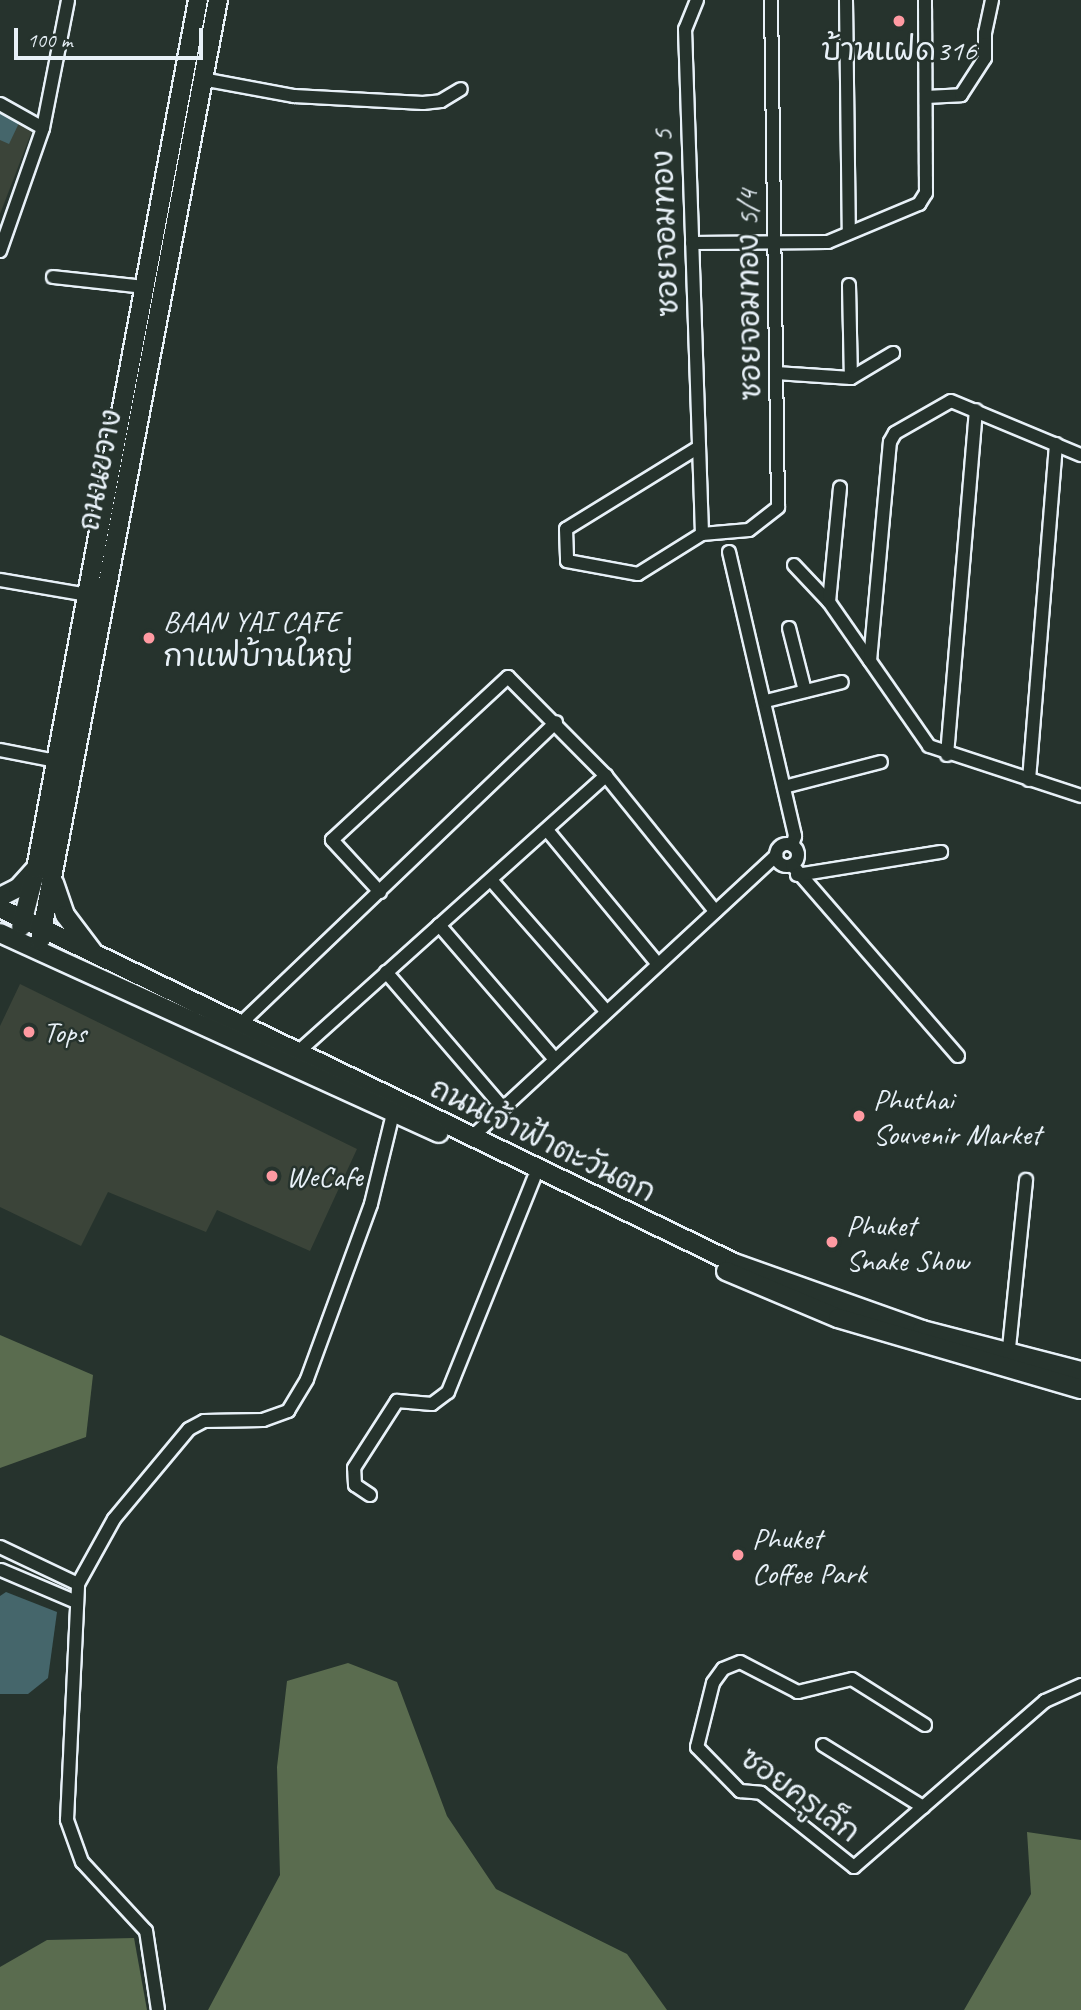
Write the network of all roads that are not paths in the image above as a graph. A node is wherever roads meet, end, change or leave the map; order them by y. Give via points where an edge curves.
1 (68, 0) edge
2 (198, 0) edge
3 (218, 0) edge
4 (697, 0) edge
5 (771, 0) edge
6 (846, 0) edge
7 (925, 0) edge
8 (992, 0) edge
9 (202, 79) junction
10 (461, 89) dead end
11 (926, 97) junction
12 (0, 104) edge
13 (43, 128) junction
14 (183, 133) junction
15 (849, 232) junction
16 (692, 243) junction
17 (774, 244) junction
18 (0, 251) edge
19 (53, 277) dead end
20 (849, 285) dead end
21 (145, 287) junction
22 (893, 353) dead end
23 (776, 373) junction
24 (851, 377) junction
25 (976, 410) junction
26 (1056, 444) junction
27 (699, 447) junction
28 (1081, 455) edge
29 (840, 488) dead end
30 (702, 534) junction
31 (729, 551) dead end
32 (794, 565) dead end
33 (1, 583) edge
34 (96, 596) junction
35 (829, 602) junction
36 (789, 628) dead end
37 (870, 661) junction
38 (842, 682) dead end
39 (805, 691) junction
40 (766, 701) junction
41 (556, 722) junction
42 (0, 750) edge
43 (947, 755) junction
44 (56, 761) junction
45 (881, 762) dead end
46 (606, 776) junction
47 (1029, 780) junction
48 (784, 787) junction
49 (1081, 796) edge
50 (547, 830) junction
51 (792, 846) junction
52 (941, 852) dead end
53 (776, 855) junction
54 (36, 869) junction
55 (794, 870) junction
56 (53, 880) junction
57 (491, 880) junction
58 (380, 892) junction
59 (0, 897) edge
60 (0, 908) edge
61 (715, 911) junction
62 (24, 920) junction
63 (439, 926) junction
64 (44, 930) junction
65 (8, 937) edge
66 (37, 951) junction
67 (95, 955) junction
68 (658, 964) junction
69 (386, 972) junction
70 (606, 1012) junction
71 (234, 1030) junction
72 (298, 1052) junction
73 (958, 1056) dead end
74 (554, 1058) junction
75 (502, 1107) junction
76 (393, 1114) junction
77 (472, 1137) junction
78 (534, 1178) junction
79 (1026, 1180) dead end
80 (1007, 1361) junction
81 (1077, 1375) edge
82 (370, 1495) dead end
83 (5, 1550) edge
84 (0, 1571) edge
85 (78, 1584) junction
86 (74, 1601) junction
87 (1079, 1689) edge
88 (925, 1725) dead end
89 (822, 1745) dead end
90 (923, 1807) junction
91 (158, 2010) edge

1 - 13 street
2 - 14 main road, ถนนขวาง
3 - 9 main road, ถนนขวาง
4 - 16 street, ซอยจอมทอง 5 via 685,29
5 - 17 street, ซอยจอมทอง 5/4
6 - 15 street
7 - 11 street
8 - 11 street via 985,58 961,95
9 - 10 street via 294,96 423,103 441,101
9 - 14 main road, ถนนขวาง
11 - 15 street via 926,193 919,204
12 - 13 street
13 - 18 street
14 - 21 main road, ถนนขวาง
14 - 34 main road, ถนนขวาง
15 - 17 street via 828,242
16 - 17 street
16 - 27 street, ซอยจอมทอง 5
17 - 23 street, ซอยจอมทอง 5/4
19 - 21 street
20 - 24 street
21 - 34 main road, ถนนขวาง
22 - 24 street
23 - 24 street
23 - 30 street, ซอยจอมทอง 5/4 via 778,507 748,530
25 - 26 street
25 - 37 street via 951,401 917,417 890,442
25 - 43 street
26 - 28 street
26 - 47 street
27 - 30 street, ซอยจอมทอง 5
27 - 30 street via 566,529 567,561 638,574
29 - 35 street
31 - 40 street
32 - 35 street
33 - 34 street
34 - 44 main road, ถนนขวาง
34 - 56 main road, ถนนขวาง
35 - 37 street
36 - 39 street
37 - 43 street via 929,746
38 - 39 street
39 - 40 street
40 - 48 street
41 - 46 street
41 - 58 street
41 - 58 street via 508,677 332,840
42 - 44 street
43 - 47 street
44 - 54 main road, ถนนขวาง
45 - 48 street
46 - 50 street
46 - 61 street
47 - 49 street
48 - 51 street via 795,836
50 - 57 street
50 - 68 street
51 - 53 street via 779,847
51 - 55 street via 798,855
52 - 55 street
53 - 55 street via 781,865
53 - 61 street
54 - 59 main road via 18,888
54 - 62 main road, ถนนขวาง
55 - 73 street
56 - 64 main road, ถนนขวาง
56 - 67 main road via 65,915
57 - 63 street
57 - 70 street
58 - 71 street
60 - 62 main road, ถนนเจ้าฟ้าตะวันตก
61 - 68 street
62 - 64 main road, ถนนเจ้าฟ้าตะวันตก
62 - 65 main road, ถนนขวาง
63 - 69 street
63 - 74 street
64 - 66 main road, ถนนขวาง
64 - 67 main road, ถนนเจ้าฟ้าตะวันตก
65 - 66 main road, ถนนเจ้าฟ้าตะวันตก
66 - 71 main road, ถนนเจ้าฟ้าตะวันตก
67 - 71 main road, ถนนเจ้าฟ้าตะวันตก
68 - 70 street
69 - 72 street
69 - 75 street
70 - 74 street
71 - 72 main road, ถนนเจ้าฟ้าตะวันตก
71 - 76 main road, ถนนเจ้าฟ้าตะวันตก
72 - 77 main road, ถนนเจ้าฟ้าตะวันตก
74 - 75 street
75 - 77 street
76 - 78 main road, ถนนเจ้าฟ้าตะวันตก
76 - 85 street via 371,1204 307,1379 288,1411 262,1420 205,1421 189,1429 114,1519
77 - 80 main road, ถนนเจ้าฟ้าตะวันตก via 734,1263
78 - 80 main road, ถนนเจ้าฟ้าตะวันตก via 754,1284 838,1318
78 - 82 street via 448,1392 432,1404 397,1401 354,1468 355,1485
79 - 80 street
80 - 81 main road, ถนนเจ้าฟ้าตะวันตก
83 - 84 street
83 - 85 street
84 - 86 street
85 - 86 street
86 - 91 street via 67,1820 82,1862 146,1931
87 - 90 street, ซอยครูเล็ก via 1045,1701
88 - 90 street, ซอยครูเล็ก via 852,1679 798,1692 740,1662 723,1669 713,1683 698,1747 740,1791 761,1793 854,1867
89 - 90 street

